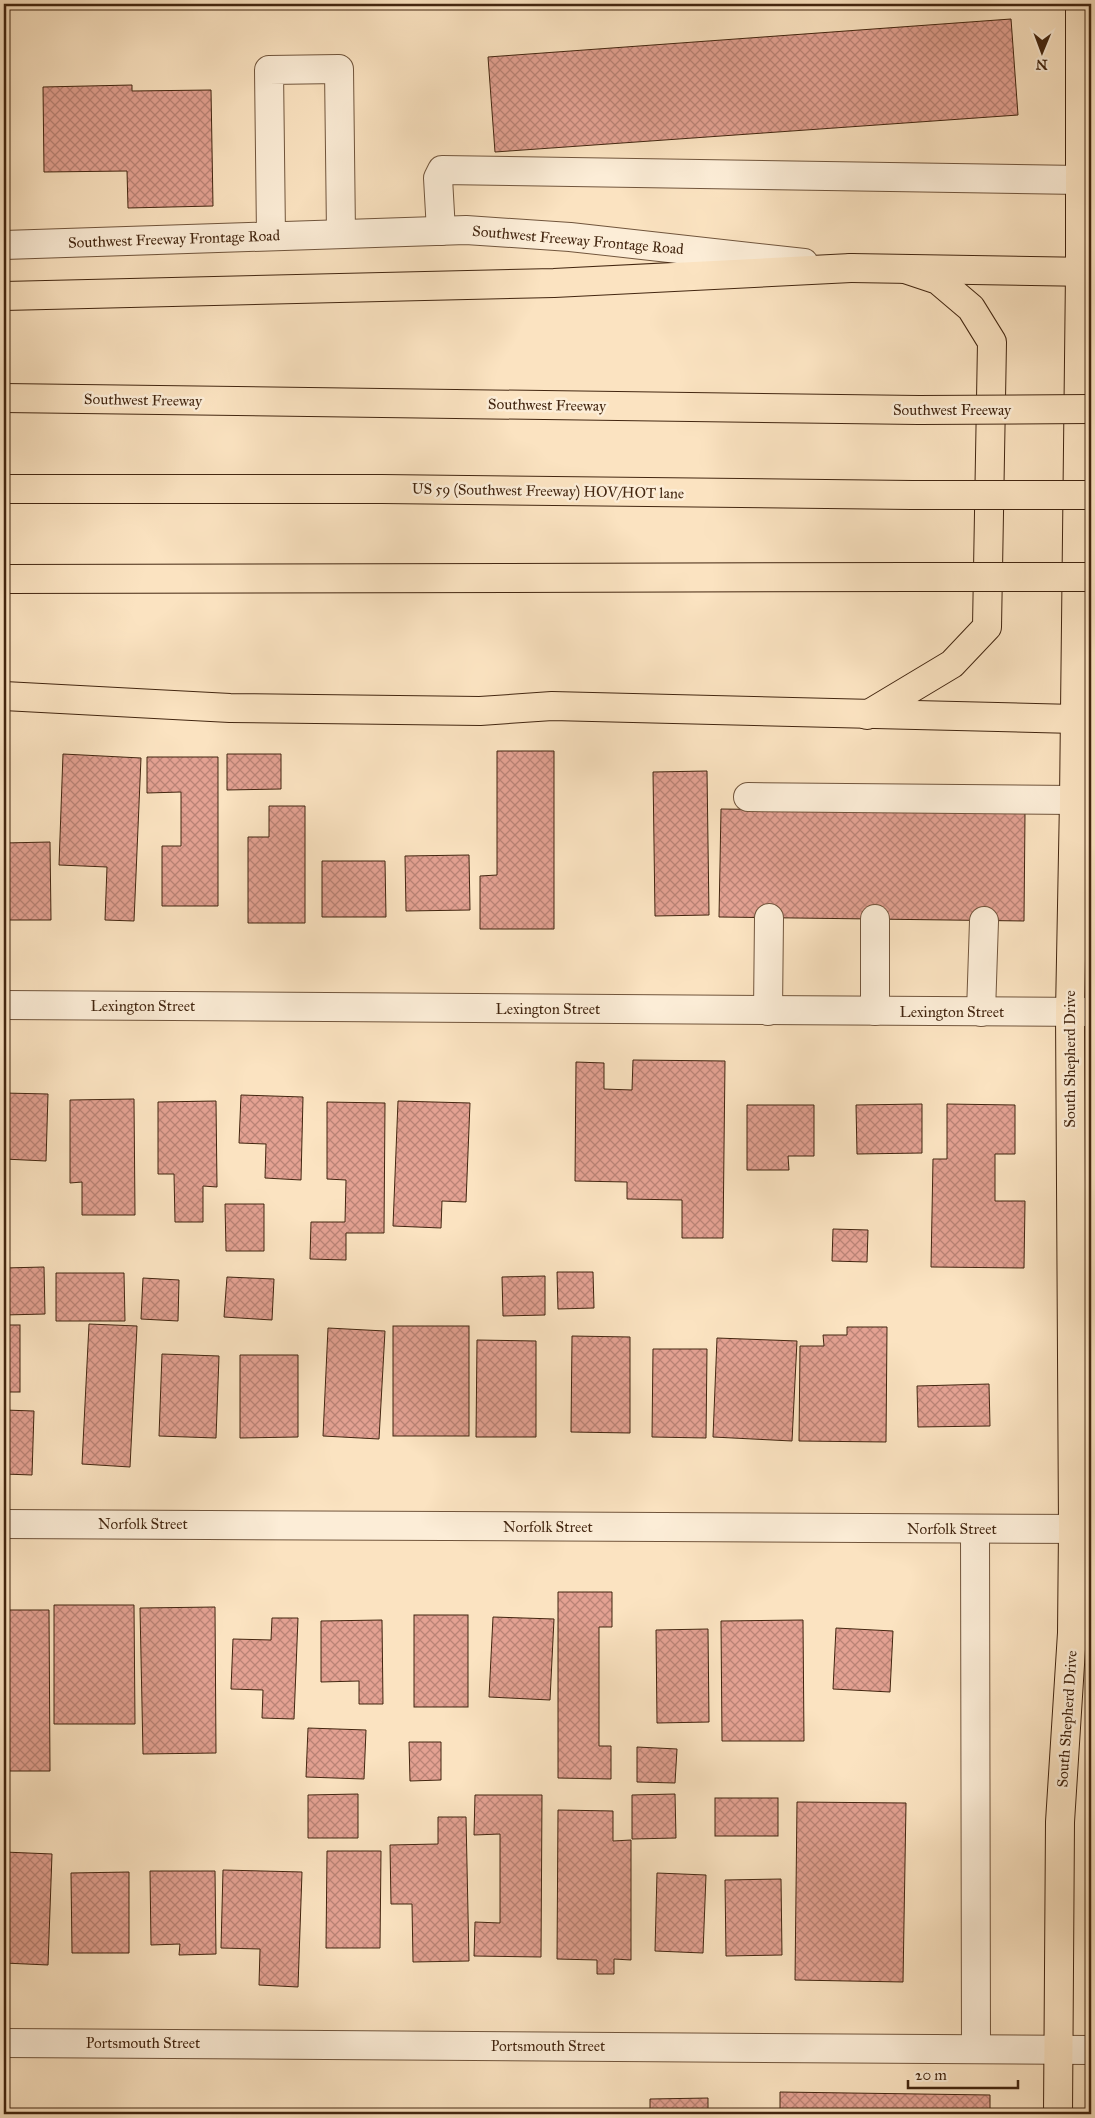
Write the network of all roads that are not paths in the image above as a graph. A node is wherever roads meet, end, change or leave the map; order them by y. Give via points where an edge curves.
1 (1080, 4) edge
2 (1080, 180) junction
3 (441, 231) junction
4 (341, 234) junction
5 (271, 236) junction
6 (4, 245) edge
7 (851, 268) junction
8 (905, 269) junction
9 (1086, 272) edge
10 (4, 296) edge
11 (4, 398) edge
12 (1091, 409) edge
13 (4, 489) edge
14 (1091, 494) edge
15 (1091, 577) edge
16 (4, 579) edge
17 (4, 696) edge
18 (867, 715) junction
19 (1083, 719) edge
20 (1074, 800) junction
21 (765, 801) dead end
22 (769, 918) dead end
23 (875, 919) dead end
24 (984, 921) dead end
25 (4, 1005) edge
26 (768, 1011) junction
27 (875, 1011) junction
28 (981, 1012) junction
29 (1080, 1012) edge
30 (4, 1524) edge
31 (1082, 1529) edge
32 (975, 1530) junction
33 (4, 2043) edge
34 (976, 2049) junction
35 (1059, 2049) junction
36 (1091, 2050) edge
37 (1058, 2114) edge

1 - 2 main road, South Shepherd Drive
2 - 3 street via 442,170 438,178
2 - 9 main road, South Shepherd Drive
3 - 4 street, Southwest Freeway Frontage Road
3 - 7 street, Southwest Freeway Frontage Road via 570,237
4 - 5 street, Southwest Freeway Frontage Road
4 - 5 street via 339,69 268,70
5 - 6 street, Southwest Freeway Frontage Road
7 - 8 main road, Southwest Freeway Frontage Road
7 - 10 main road via 554,283
8 - 9 main road, Southwest Freeway Frontage Road
8 - 18 main road via 938,280 971,308 992,342 986,627 952,664
9 - 19 main road, South Shepherd Drive
11 - 12 main road, Southwest Freeway, bridge via 919,410
13 - 14 main road, US 59 (Southwest Freeway) HOV/HOT lane, bridge
15 - 16 main road, bridge
17 - 18 main road via 230,708 480,711 552,706
18 - 19 main road
19 - 20 main road, South Shepherd Drive
20 - 21 street via 979,806
20 - 29 main road, South Shepherd Drive
22 - 26 street
23 - 27 street
24 - 28 street
25 - 26 street, Lexington Street
26 - 27 street, Lexington Street
27 - 28 street, Lexington Street
28 - 29 street, Lexington Street
29 - 31 main road, South Shepherd Drive
30 - 32 street, Norfolk Street
31 - 32 street, Norfolk Street
31 - 35 main road, South Shepherd Drive via 1060,1822
32 - 34 street
33 - 34 street, Portsmouth Street
34 - 35 street, Portsmouth Street
35 - 36 street, Portsmouth Street
35 - 37 main road, South Shepherd Drive

